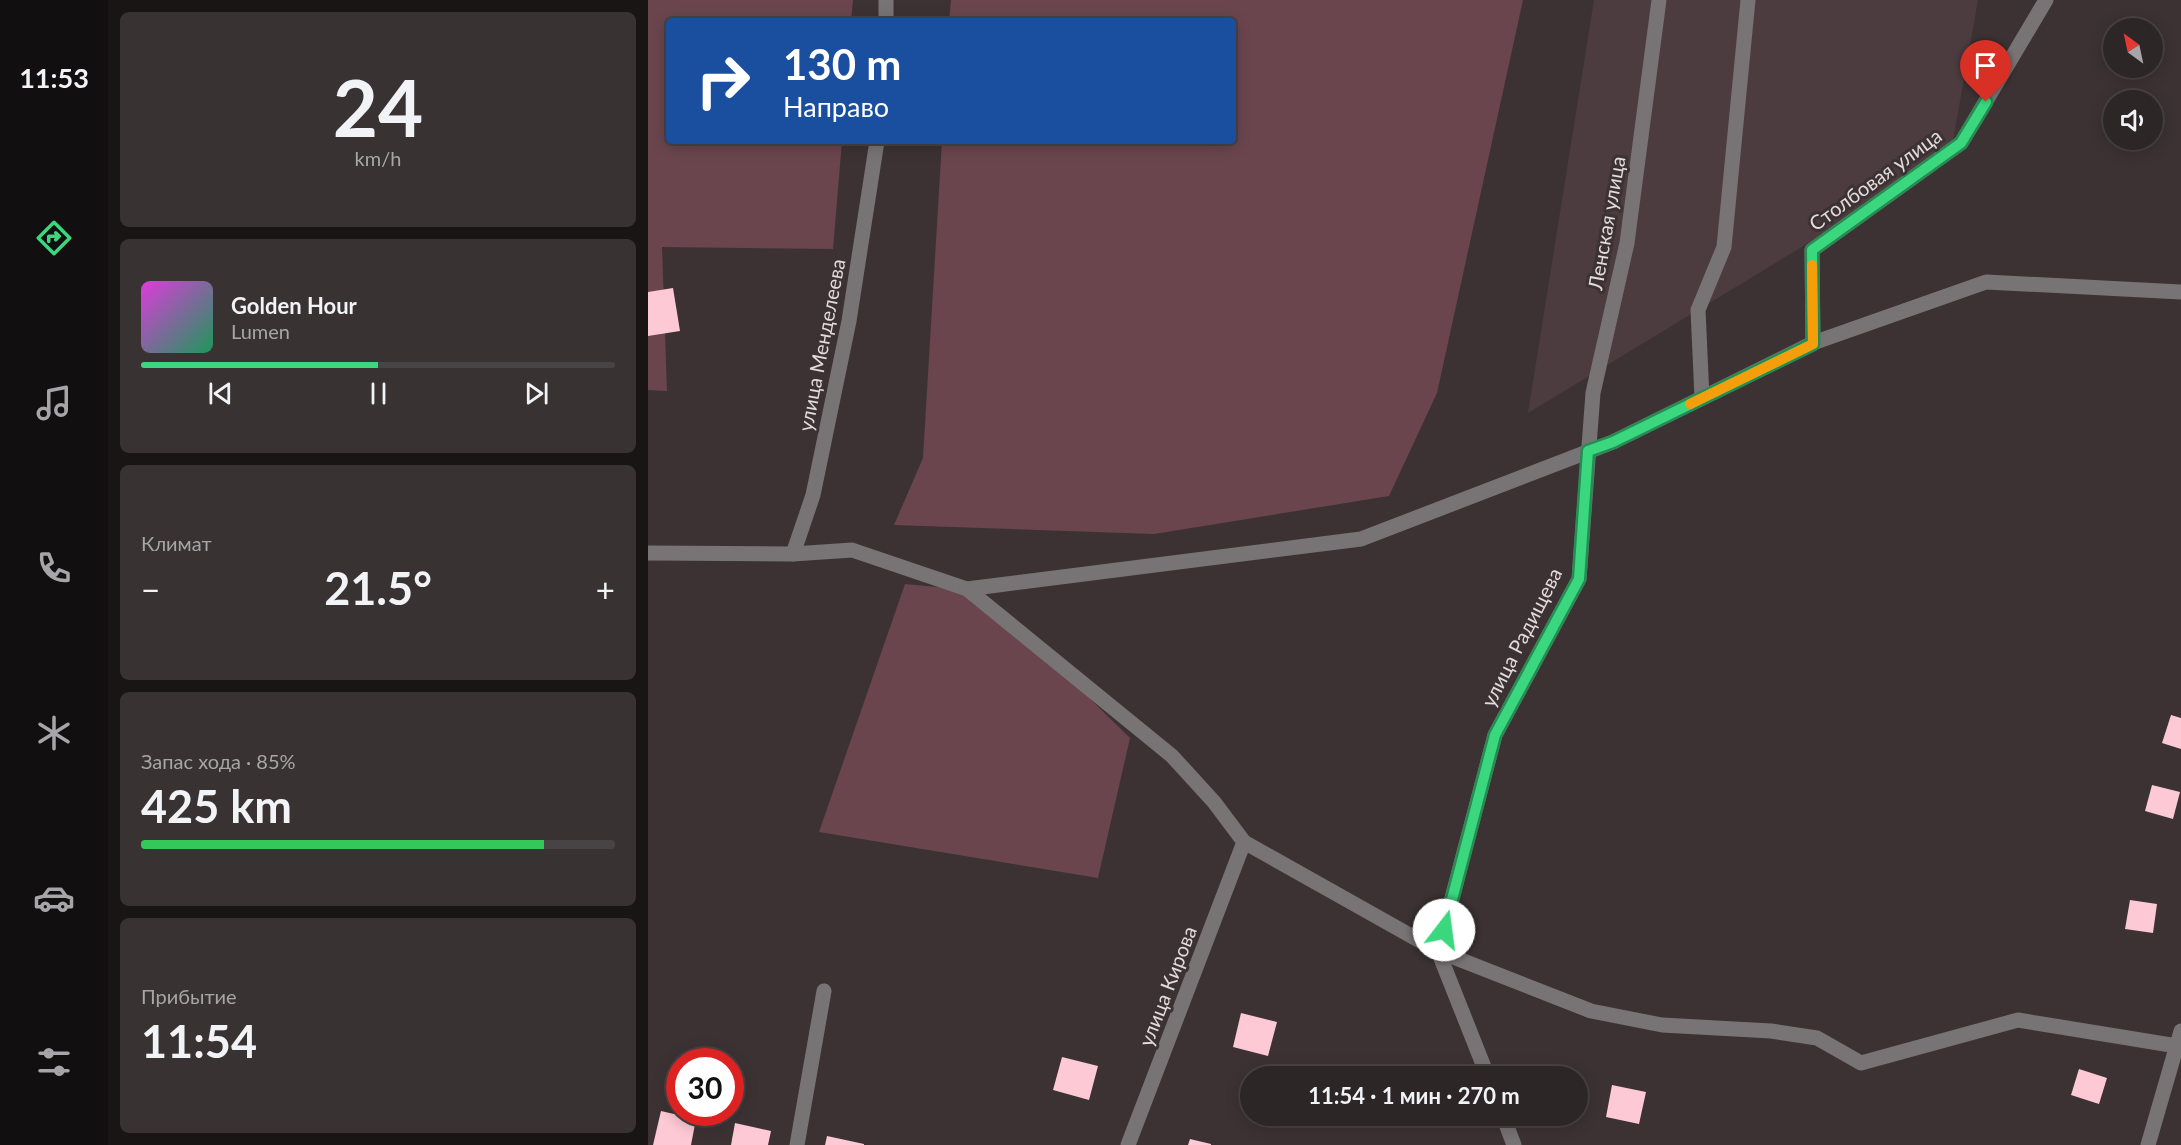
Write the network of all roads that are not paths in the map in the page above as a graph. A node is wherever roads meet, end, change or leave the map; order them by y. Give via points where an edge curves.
1 (886, 0) edge
2 (1659, 0) edge
3 (1748, 0) edge
4 (2046, 0) edge
5 (886, 18) edge
6 (877, 144) edge
7 (2181, 292) edge
8 (1813, 344) junction
9 (1702, 398) junction
10 (1588, 451) junction
11 (648, 553) edge
12 (793, 554) junction
13 (967, 590) junction
14 (1244, 842) junction
15 (1438, 951) junction
16 (824, 991) dead end
17 (2181, 1030) edge
18 (2177, 1046) junction
19 (1484, 1066) edge
20 (1507, 1126) edge
21 (797, 1145) edge
22 (1128, 1145) edge
23 (1514, 1145) edge
24 (2148, 1145) edge

1 - 5 street
2 - 10 street, Ленская улица via 1627,243 1593,393
3 - 9 street via 1724,247 1698,310
4 - 8 street, Столбовая улица via 1961,143 1812,250
6 - 12 street, улица Менделеева via 849,321 813,495
7 - 8 street via 1986,282
8 - 9 street
9 - 10 street
10 - 13 street via 1361,538
10 - 15 street, улица Радищева via 1579,579 1495,735
11 - 12 street
12 - 13 street via 852,550
13 - 14 street via 1172,756
14 - 15 street
14 - 22 street, улица Кирова
15 - 18 street via 1591,1011 1662,1025 1770,1031 1817,1038 1861,1063 2018,1020
15 - 19 street
16 - 21 street
17 - 18 street
18 - 24 street
20 - 23 street

